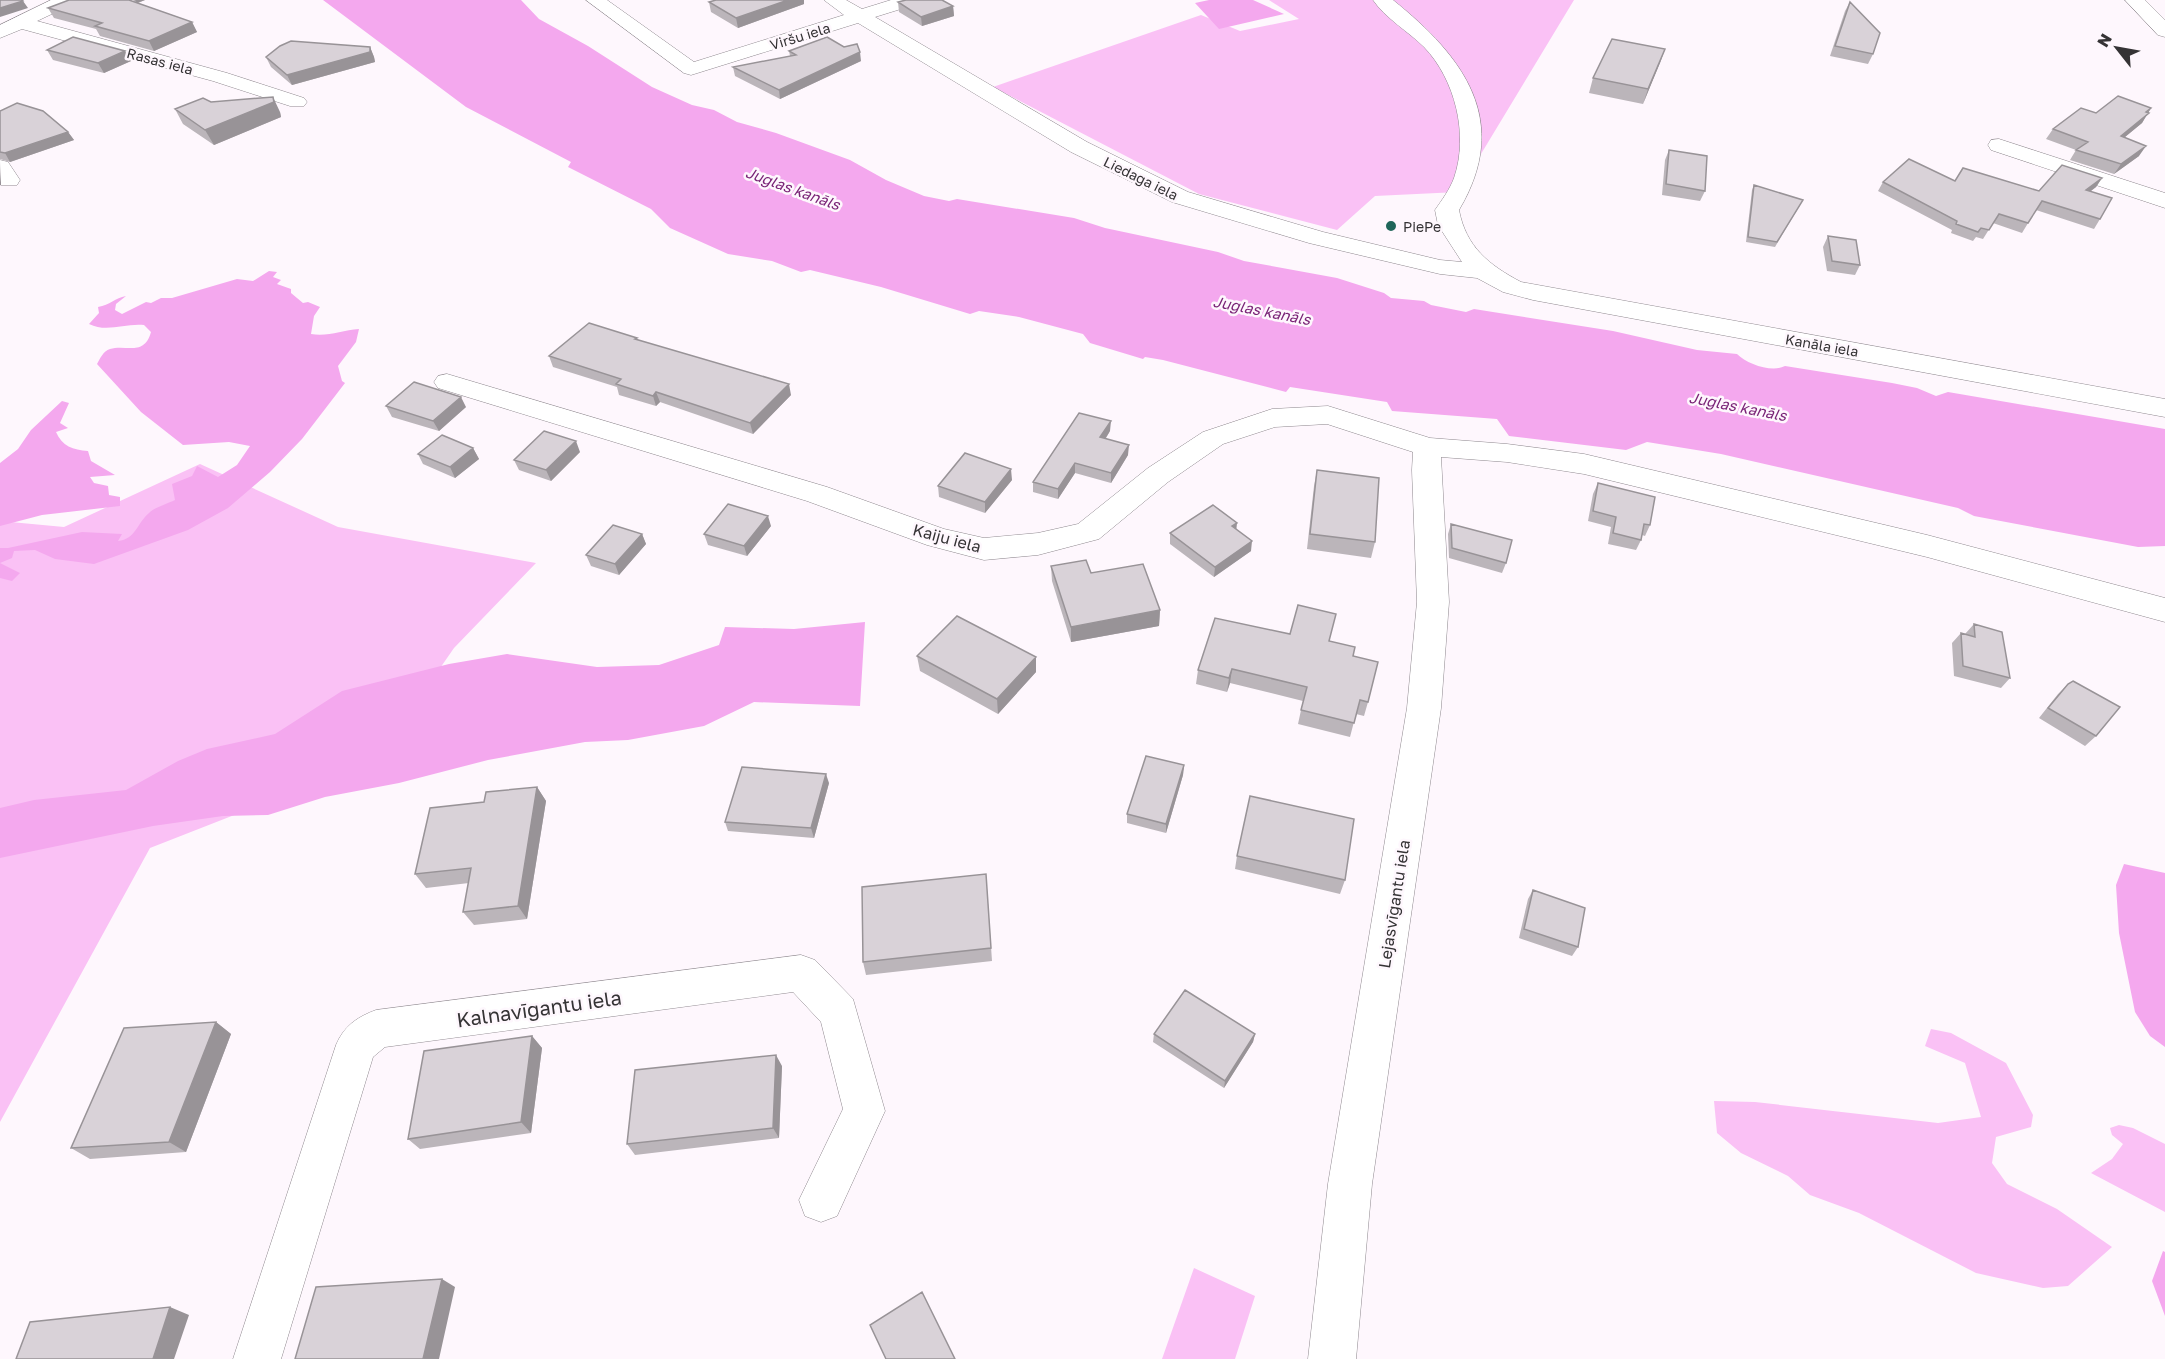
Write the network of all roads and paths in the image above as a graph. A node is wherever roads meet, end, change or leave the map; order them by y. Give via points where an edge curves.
1 (23, 0) edge
2 (66, 0) edge
3 (595, 0) edge
4 (833, 0) edge
5 (910, 0) edge
6 (1382, 0) edge
7 (2134, 0) edge
8 (47, 7) junction
9 (861, 17) junction
10 (22, 23) junction
11 (2165, 31) edge
12 (0, 32) edge
13 (297, 102) dead end
14 (1999, 145) dead end
15 (2165, 201) edge
16 (1483, 271) junction
17 (447, 382) dead end
18 (2165, 408) edge
19 (1428, 447) junction
20 (2165, 610) edge
21 (821, 1200) dead end
22 (257, 1359) edge
23 (1332, 1359) edge

1 - 8 street via 32,7
2 - 8 street
3 - 9 street, Viršu iela via 691,69
4 - 9 street, Liedaga iela
5 - 9 street, Viršu iela
6 - 16 street via 1445,60 1455,75 1468,116 1470,156 1466,177 1447,210 1450,225
7 - 11 street
8 - 10 street
9 - 16 street, Liedaga iela via 1079,147 1180,197 1329,241 1440,267
10 - 12 street
10 - 13 street, Rasas iela
14 - 15 street
16 - 18 street, Kanāla iela via 1512,287 1572,301
17 - 19 street, Kaiju iela via 984,549 1038,544 1088,532 1158,475 1213,438 1272,418 1328,416
19 - 20 street, Kaiju iela via 1584,464 1927,546
19 - 23 street, Lejasvīgantu iela via 1433,602 1424,708 1350,1184
21 - 22 street, Kalnavīgantu iela via 864,1112 838,1012 801,973 376,1029 356,1045

